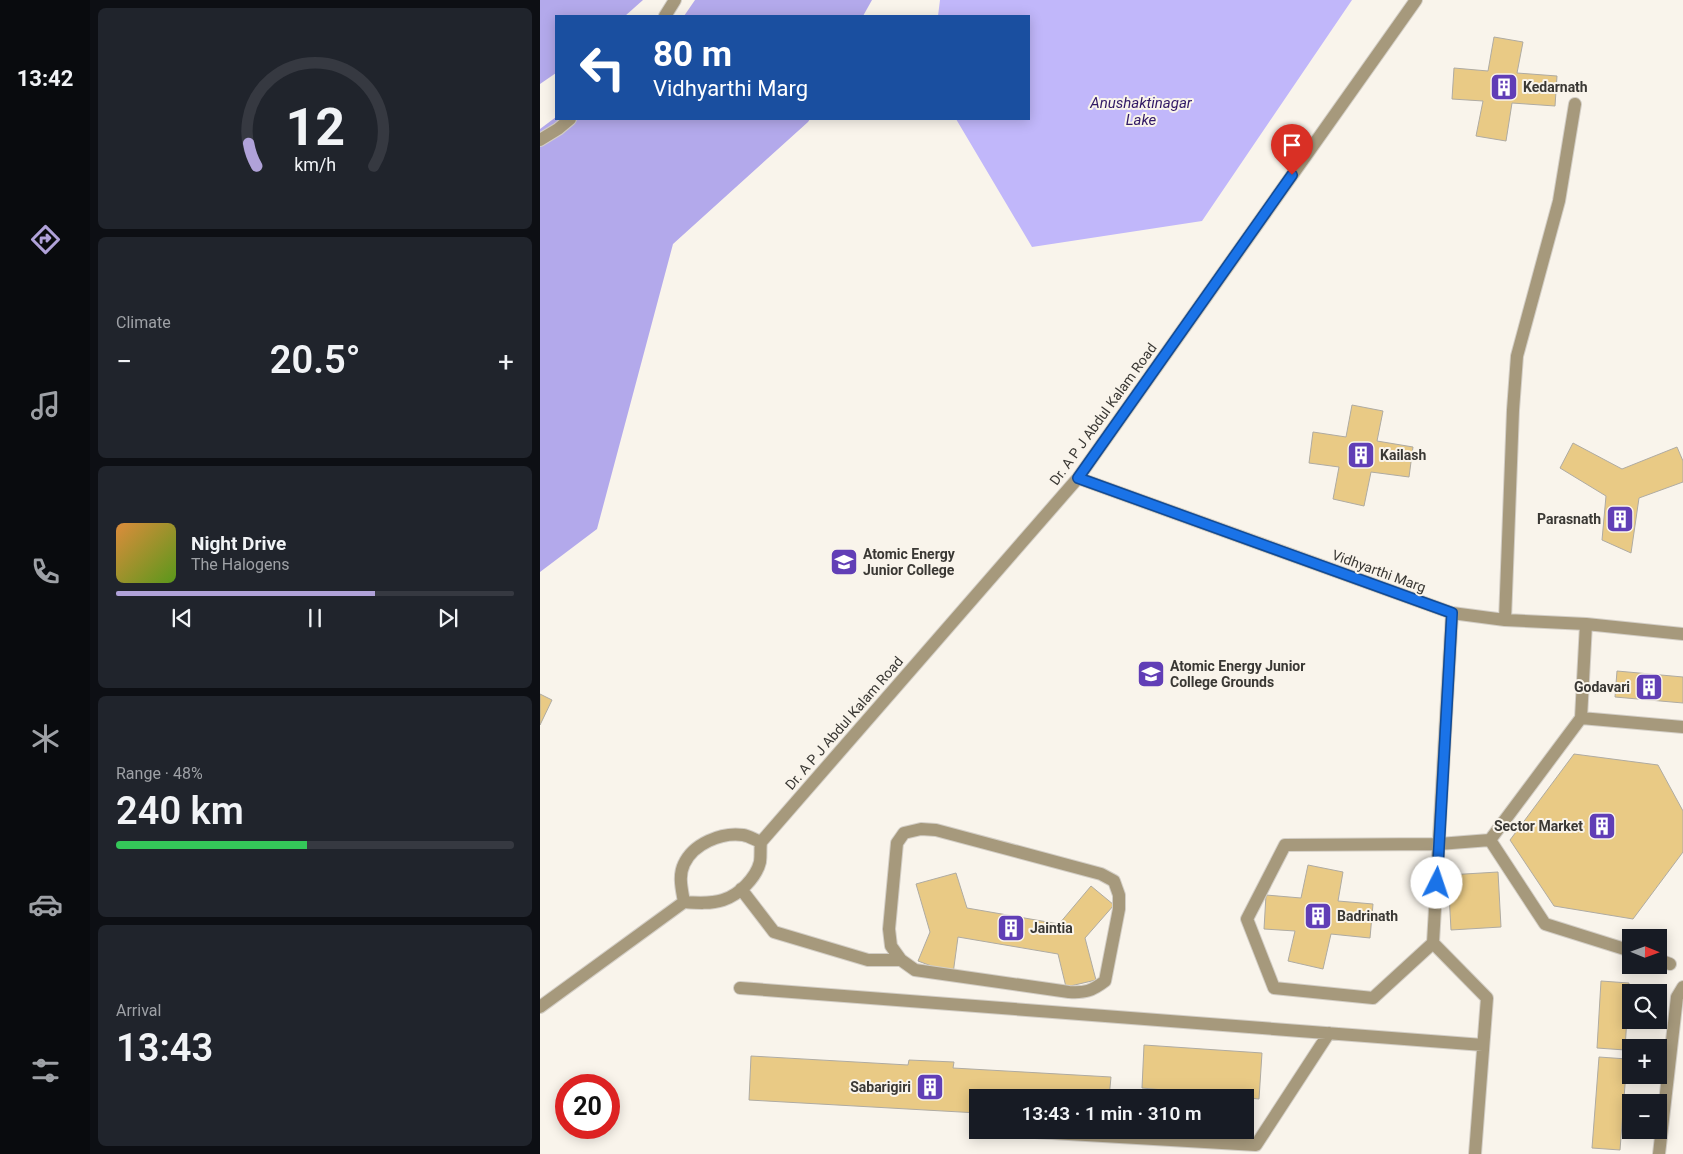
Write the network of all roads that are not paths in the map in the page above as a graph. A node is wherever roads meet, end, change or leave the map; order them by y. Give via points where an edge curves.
1 (675, 0) edge
2 (1416, 0) edge
3 (666, 15) edge
4 (1575, 104) dead end
5 (569, 120) edge
6 (540, 140) edge
7 (1078, 478) junction
8 (1452, 613) junction
9 (1505, 620) junction
10 (1586, 624) junction
11 (1683, 634) edge
12 (1581, 718) junction
13 (1683, 726) edge
14 (1490, 840) junction
15 (761, 842) junction
16 (1439, 844) junction
17 (741, 889) junction
18 (684, 902) junction
19 (1433, 943) junction
20 (1622, 948) edge
21 (902, 960) junction
22 (1683, 987) edge
23 (740, 988) dead end
24 (540, 1007) edge
25 (1329, 1033) junction
26 (1483, 1045) junction
27 (1154, 1139) edge
28 (1475, 1154) edge
29 (1659, 1154) edge

1 - 3 street
2 - 7 street, Dr. A P J Abdul Kalam Road
4 - 9 street via 1559,201 1517,356
5 - 6 street
7 - 8 street, Vidhyarthi Marg
7 - 15 street, Dr. A P J Abdul Kalam Road
8 - 9 street, Vidhyarthi Marg
8 - 16 street
9 - 10 street, Vidhyarthi Marg
10 - 11 street, Vidhyarthi Marg
10 - 12 street
12 - 13 street
12 - 14 street
14 - 16 street
14 - 20 street via 1545,924
15 - 17 street via 760,862 755,875
15 - 18 street via 744,835 726,835 708,841 692,852 683,865 680,882
16 - 19 street
16 - 19 street via 1285,845 1247,919 1274,988 1373,998
17 - 18 street via 724,900
17 - 21 street via 774,932 868,960
18 - 24 street
19 - 26 street via 1487,998
21 - 21 street via 915,970 1082,993 1105,981 1119,895 1114,881 1100,874 936,830 904,833 897,843 889,929 891,946
22 - 29 street via 1678,997
23 - 25 street
25 - 26 street
25 - 27 street via 1256,1145
26 - 28 street

